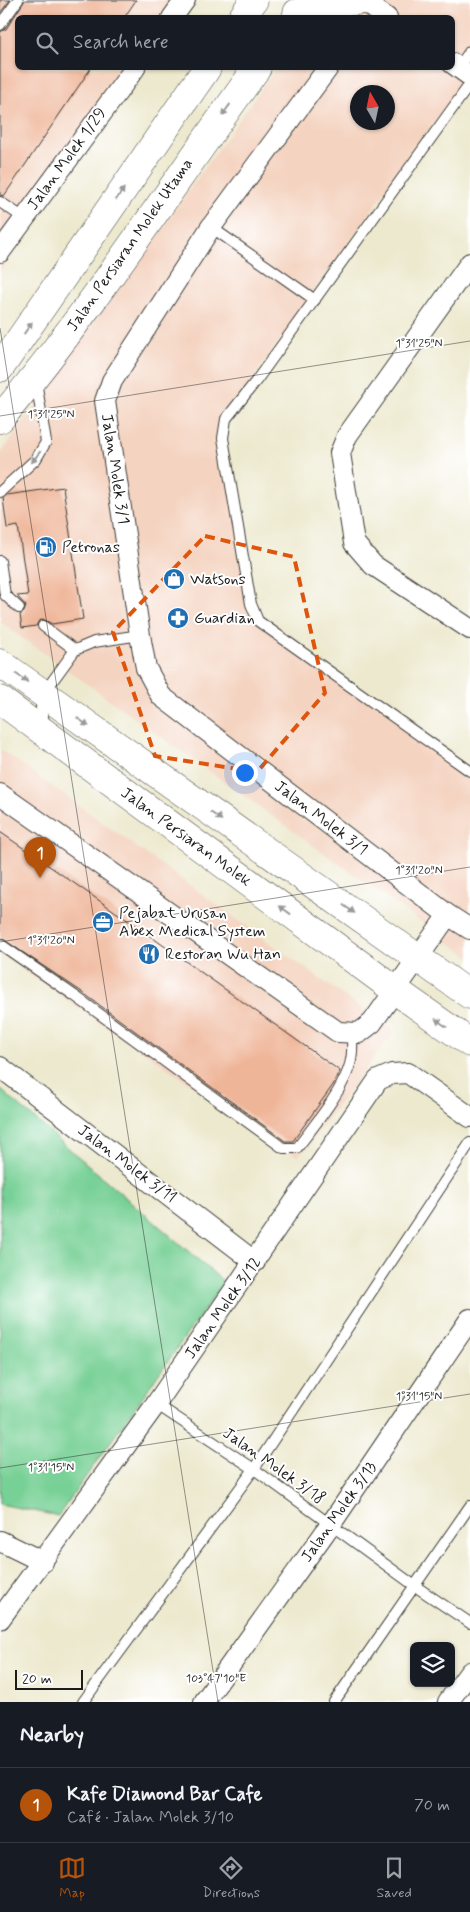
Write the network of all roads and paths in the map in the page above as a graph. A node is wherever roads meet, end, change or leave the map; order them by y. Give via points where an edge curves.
1 (18, 0) edge
2 (185, 0) edge
3 (254, 0) edge
4 (369, 6) edge
5 (299, 10) edge
6 (174, 15) edge
7 (244, 15) edge
8 (0, 25) edge
9 (470, 51) edge
10 (460, 69) edge
11 (134, 70) edge
12 (206, 70) edge
13 (256, 70) edge
14 (327, 70) edge
15 (470, 84) edge
16 (0, 202) edge
17 (24, 218) junction
18 (211, 227) junction
19 (0, 252) edge
20 (470, 262) edge
21 (315, 300) junction
22 (0, 368) edge
23 (35, 377) junction
24 (0, 419) edge
25 (0, 492) edge
26 (0, 561) edge
27 (19, 608) dead end
28 (43, 626) dead end
29 (470, 629) edge
30 (140, 635) junction
31 (75, 650) junction
32 (0, 663) edge
33 (43, 694) junction
34 (0, 700) edge
35 (52, 738) junction
36 (470, 771) edge
37 (0, 794) edge
38 (448, 915) junction
39 (470, 929) edge
40 (0, 944) edge
41 (418, 959) junction
42 (395, 990) junction
43 (470, 995) edge
44 (352, 1032) junction
45 (470, 1043) edge
46 (0, 1067) edge
47 (470, 1117) edge
48 (470, 1143) edge
49 (255, 1262) junction
50 (470, 1319) edge
51 (156, 1404) junction
52 (254, 1469) junction
53 (470, 1506) edge
54 (331, 1524) junction
55 (0, 1540) edge
56 (42, 1562) junction
57 (415, 1586) junction
58 (0, 1619) edge
59 (470, 1623) edge
60 (470, 1672) edge
61 (83, 1702) edge
62 (204, 1702) edge
63 (334, 1702) edge
64 (448, 1702) edge

1 - 8 lane
2 - 6 street
3 - 7 main road
4 - 5 main road via 344,1
9 - 10 lane
11 - 17 street, Jalan Molek 1/29
22 -> 12 main road
13 -> 23 main road, Jalan Persiaran Molek Utama
14 - 18 street, Jalan Molek 3/1
15 - 21 lane
16 - 17 lane
17 - 19 street, Jalan Molek 1/29
18 - 21 lane
18 - 30 street, Jalan Molek 3/1 via 112,381 105,401
20 - 29 street via 347,436 340,453 354,543 373,565
21 - 36 lane via 226,419 223,438 251,604 258,621
23 - 24 main road, Jalan Persiaran Molek Utama
23 -> 25 lane via 46,442 36,459
26 - 27 lane via 4,595
28 - 31 lane
30 - 31 lane via 94,642
30 - 38 street, Jalan Molek 3/1 via 146,668 161,696
31 - 33 lane
32 -> 33 main road, Jalan Persiaran Molek
33 - 35 lane via 42,715
33 -> 41 main road, Jalan Persiaran Molek
34 - 35 main road, Jalan Persiaran Molek
42 -> 35 main road, Jalan Persiaran Molek
37 - 44 street via 338,1032
38 - 39 street, Jalan Molek 3/1
38 - 41 street
40 - 44 lane via 288,1150 297,1148 347,1073 351,1061
41 - 42 street
41 - 43 main road, Jalan Persiaran Molek
42 - 44 street via 372,1022 359,1033
45 -> 42 main road, Jalan Persiaran Molek
46 - 49 street, Jalan Molek 3/11
47 - 49 street, Jalan Molek 3/12 via 408,1073 392,1074 378,1080
48 - 52 lane
49 - 51 street, Jalan Molek 3/12
50 - 54 street, Jalan Molek 3/13
51 - 52 lane, Jalan Molek 3/18
51 - 56 street, Jalan Molek 3/12
52 - 54 lane, Jalan Molek 3/18
52 - 61 lane
53 - 57 lane
54 - 57 lane, Jalan Molek 3/18
54 - 62 street, Jalan Molek 3/13
55 - 56 street
56 - 58 street, Jalan Molek 3/12
57 - 59 lane, Jalan Molek 3/18
57 - 63 lane
60 - 64 street

